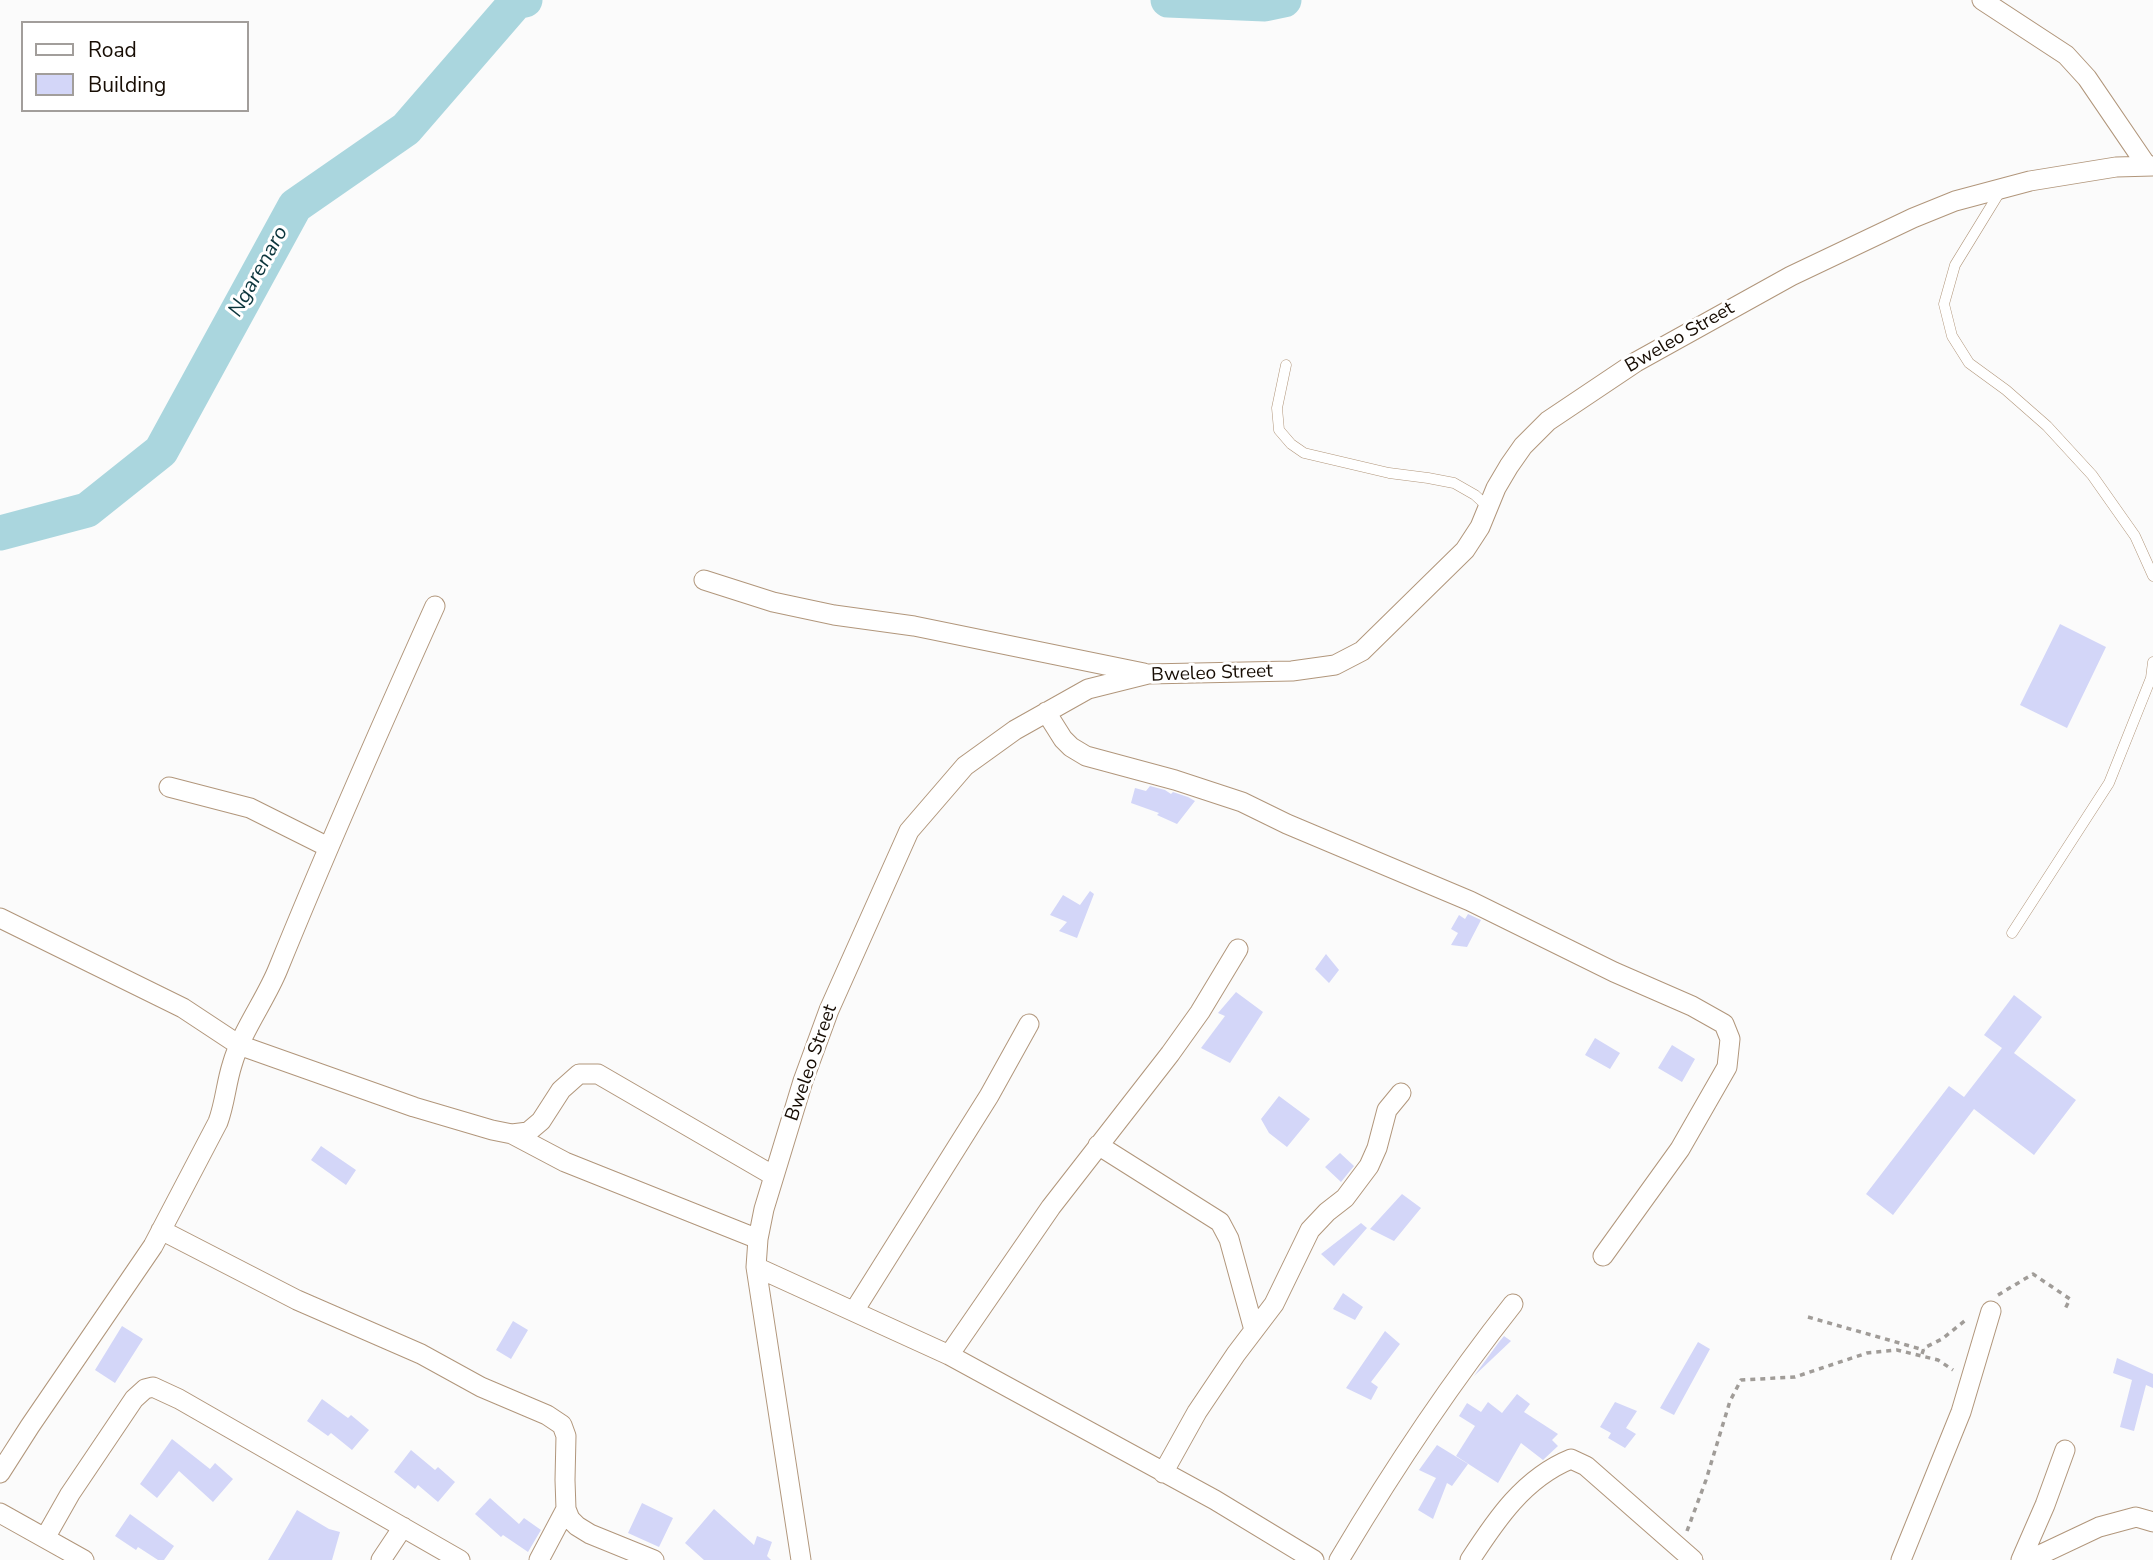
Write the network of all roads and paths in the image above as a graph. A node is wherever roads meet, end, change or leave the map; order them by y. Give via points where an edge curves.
1 (1982, 0) edge
2 (2150, 166) edge
3 (2002, 188) junction
4 (1286, 365) dead end
5 (1488, 507) junction
6 (2153, 576) edge
7 (704, 580) dead end
8 (435, 606) dead end
9 (2153, 662) edge
10 (1148, 674) junction
11 (1046, 712) junction
12 (169, 788) dead end
13 (328, 847) junction
14 (0, 918) edge
15 (2012, 933) dead end
16 (1238, 949) dead end
17 (1030, 1024) dead end
18 (239, 1045) junction
19 (1401, 1093) dead end
20 (512, 1134) junction
21 (1098, 1145) junction
22 (774, 1175) junction
23 (161, 1230) junction
24 (758, 1239) junction
25 (1603, 1255) dead end
26 (756, 1267) junction
27 (1513, 1304) dead end
28 (854, 1311) junction
29 (1991, 1311) dead end
30 (1808, 1317) dead end
31 (1254, 1330) junction
32 (1924, 1350) dead end
33 (949, 1354) junction
34 (1970, 1382) junction
35 (2065, 1450) dead end
36 (0, 1473) edge
37 (1163, 1473) junction
38 (566, 1509) junction
39 (0, 1513) edge
40 (2153, 1522) edge
41 (403, 1527) junction
42 (45, 1538) junction
43 (1687, 1555) edge
44 (84, 1560) edge
45 (381, 1560) edge
46 (460, 1560) edge
47 (539, 1560) edge
48 (654, 1560) edge
49 (801, 1560) edge
50 (1314, 1560) edge
51 (1339, 1560) edge
52 (1469, 1560) edge
53 (1901, 1560) edge
54 (2021, 1560) edge
55 (2029, 1560) edge

1 - 2 street via 2066,55
2 - 3 street, Bweleo Street via 2116,167
3 - 5 street, Bweleo Street via 1913,218 1791,276 1636,362 1548,421 1509,466
3 - 6 lane via 1955,265 1944,304 1952,336 1969,363 2047,426 2092,475 2135,536
4 - 5 lane via 1277,408 1279,430 1291,444 1304,453 1389,474 1454,483
5 - 10 street, Bweleo Street via 1465,550 1362,651 1335,665 1292,671
7 - 10 street via 834,615 914,626
8 - 13 street
9 - 15 lane via 2151,678 2109,783
10 - 11 street, Bweleo Street via 1088,689
11 - 22 street, Bweleo Street via 965,766 909,831 817,1041
11 - 25 street via 1063,739 1086,756 1242,802 1470,901 1724,1024 1730,1039 1727,1067 1679,1149
12 - 13 street via 250,808
13 - 18 street via 276,973
14 - 18 street via 183,1008
16 - 21 street via 1178,1044
17 - 28 street
18 - 20 street via 414,1107
18 - 23 street via 218,1122
19 - 31 street via 1387,1110 1369,1166 1345,1198 1310,1230 1274,1304
20 - 22 street via 528,1132 541,1122 561,1090 579,1074 598,1074
20 - 24 street via 565,1162
21 - 31 street via 1220,1222
21 - 33 street
22 - 24 street, Bweleo Street
23 - 36 street
23 - 38 street via 297,1300 421,1354 558,1422 566,1436
24 - 26 street, Bweleo Street
26 - 28 street
26 - 49 street, Bweleo Street
27 - 51 street via 1474,1352
28 - 33 street
29 - 34 street
30 - 32 path
31 - 37 street via 1196,1412
33 - 37 street
34 - 43 path via 1938,1360 1897,1350 1867,1353 1795,1377 1741,1380 1730,1401
34 - 53 street
35 - 54 street
37 - 50 street
38 - 47 street
38 - 48 street via 570,1519 590,1534
39 - 42 street
40 - 55 street via 2136,1517 2099,1527
41 - 42 street via 153,1387 134,1399
41 - 45 street
41 - 46 street
42 - 44 street
43 - 52 street via 1586,1466 1571,1459 1516,1496

